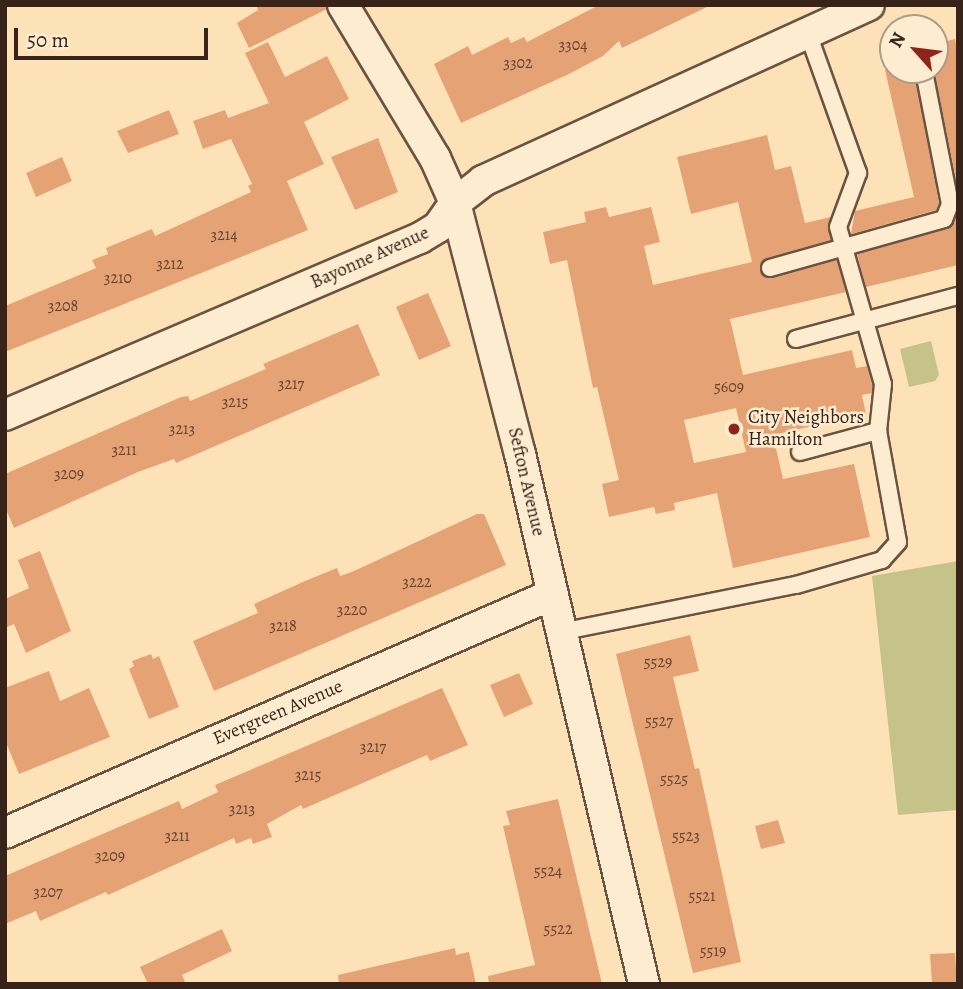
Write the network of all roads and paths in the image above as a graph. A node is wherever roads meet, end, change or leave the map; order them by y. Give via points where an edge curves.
1 (343, 5) edge
2 (869, 5) edge
3 (808, 33) junction
4 (926, 84) edge
5 (455, 203) junction
6 (845, 249) junction
7 (770, 268) dead end
8 (958, 296) edge
9 (865, 321) junction
10 (796, 339) dead end
11 (5, 415) edge
12 (878, 431) junction
13 (800, 452) dead end
14 (551, 596) junction
15 (560, 632) junction
16 (5, 833) edge
17 (644, 984) edge

1 - 5 street, Sefton Avenue via 435,158
2 - 3 street, Bayonne Avenue
3 - 5 street, Bayonne Avenue via 483,181
3 - 6 lane via 858,173 838,227
4 - 6 lane via 950,204 944,219
5 - 11 street, Bayonne Avenue via 438,228 419,238
5 - 14 street, Sefton Avenue via 520,454
6 - 7 lane
6 - 9 lane
8 - 9 lane
9 - 10 lane
9 - 12 lane via 883,384
12 - 13 lane
12 - 15 lane via 898,542 882,560 796,585
14 - 15 street, Sefton Avenue
14 - 16 street, Evergreen Avenue
15 - 17 street, Sefton Avenue

